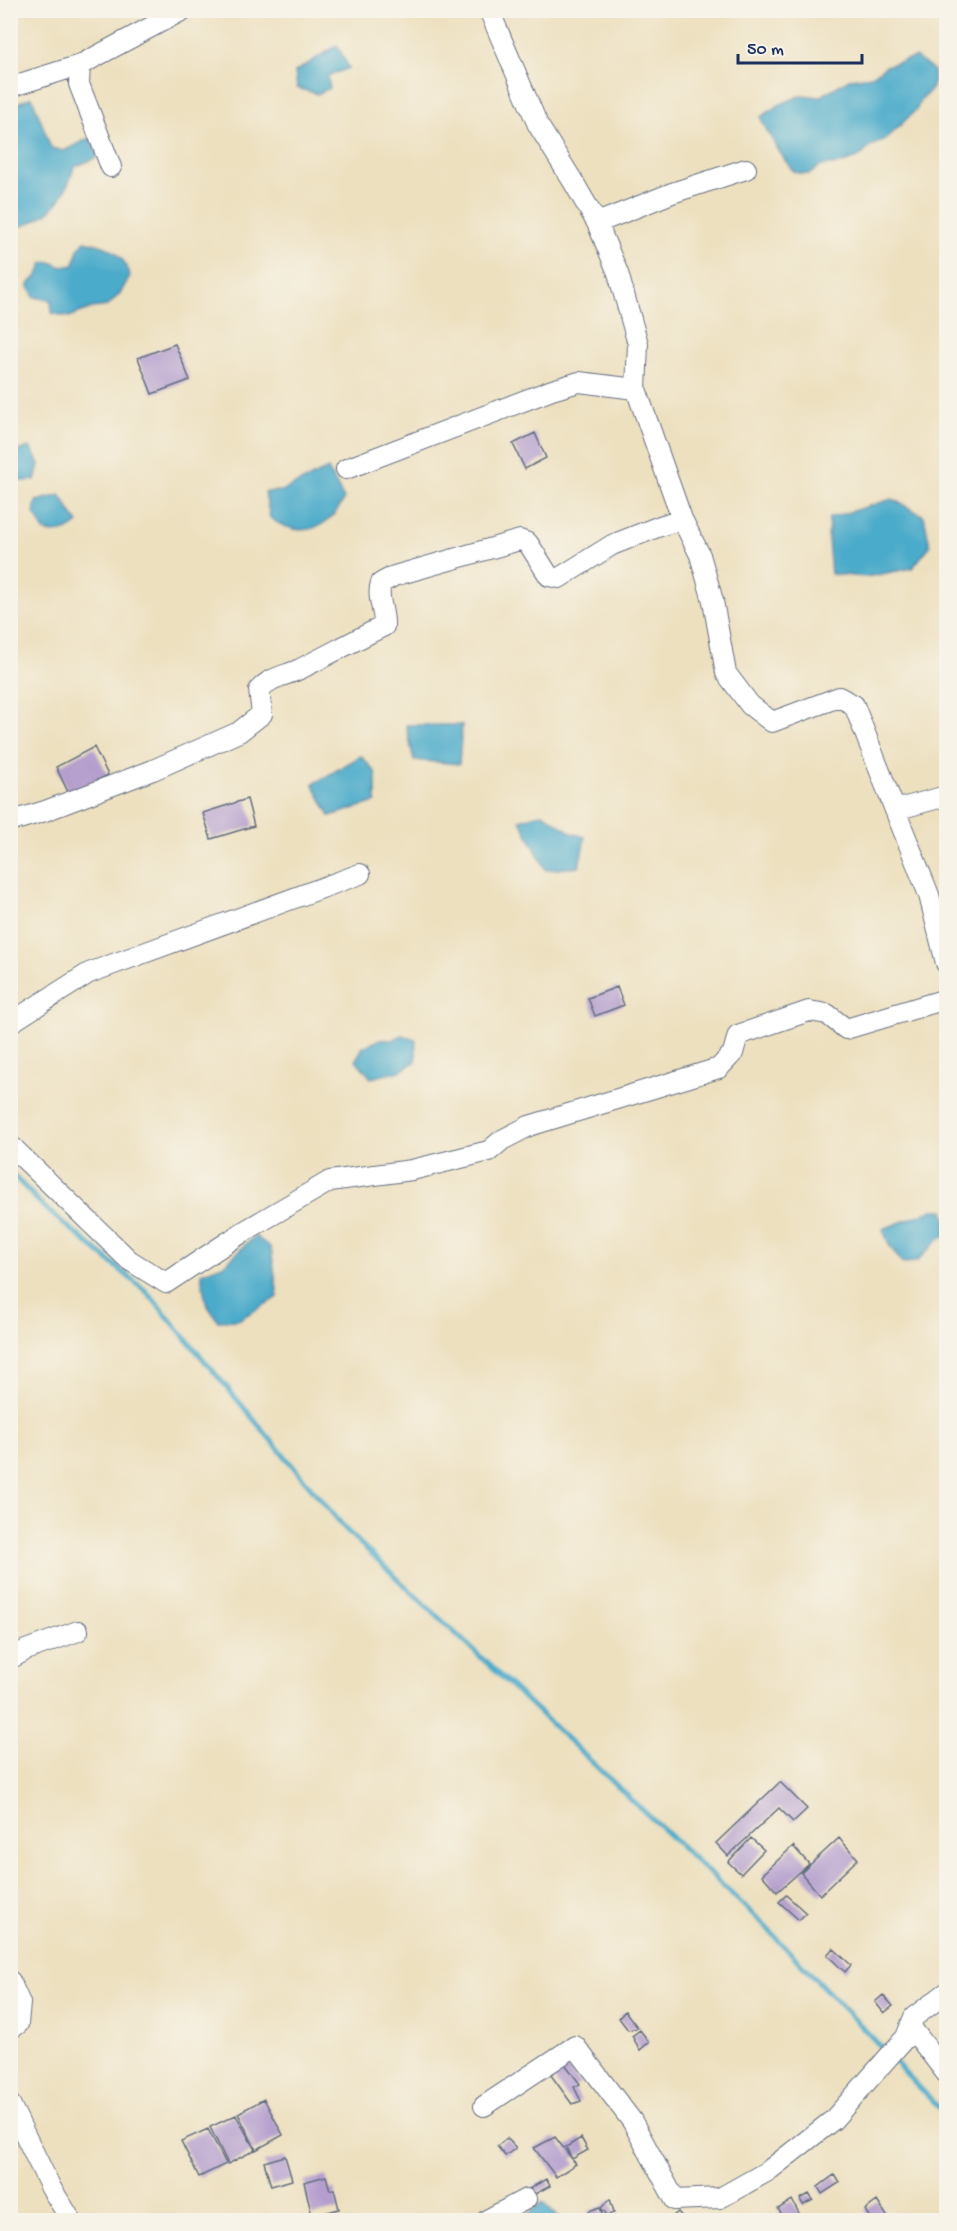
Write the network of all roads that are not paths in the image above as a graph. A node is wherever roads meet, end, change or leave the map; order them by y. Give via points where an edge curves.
1 (183, 10) edge
2 (489, 10) edge
3 (80, 65) junction
4 (10, 87) edge
5 (111, 167) dead end
6 (746, 169) dead end
7 (597, 223) junction
8 (636, 389) junction
9 (346, 469) dead end
10 (682, 519) junction
11 (946, 796) edge
12 (895, 810) junction
13 (10, 816) edge
14 (360, 874) dead end
15 (946, 963) edge
16 (946, 999) edge
17 (10, 1023) edge
18 (10, 1145) edge
19 (78, 1631) dead end
20 (10, 1659) edge
21 (10, 1981) edge
22 (946, 1993) edge
23 (910, 2026) junction
24 (10, 2029) edge
25 (946, 2073) edge
26 (10, 2104) edge
27 (484, 2106) dead end
28 (526, 2199) dead end
29 (71, 2220) edge
30 (487, 2220) edge

1 - 3 street
2 - 7 street via 538,125
3 - 4 street
3 - 5 street via 79,84
6 - 7 street
7 - 8 street via 618,273 638,344
8 - 9 street via 579,382
8 - 10 street
10 - 12 street via 700,555 726,673 750,705 772,722 839,697 854,705
10 - 13 street via 612,545 560,578 549,576 528,543 520,540 394,576 381,583 378,592 384,626 266,681 259,690 262,714 238,732 45,811 19,819
11 - 12 street
12 - 15 street via 929,894
14 - 17 street via 89,973
16 - 18 street via 846,1029 827,1014 809,1011 738,1035 733,1053 719,1068 529,1126 489,1151 412,1170 330,1181 166,1283 129,1260
19 - 20 street
21 - 24 street via 21,2003 18,2024
22 - 23 street via 914,2017
23 - 25 street
23 - 27 street via 906,2037 833,2121 768,2170 720,2198 675,2200 632,2121 575,2046
26 - 29 street
28 - 30 street

